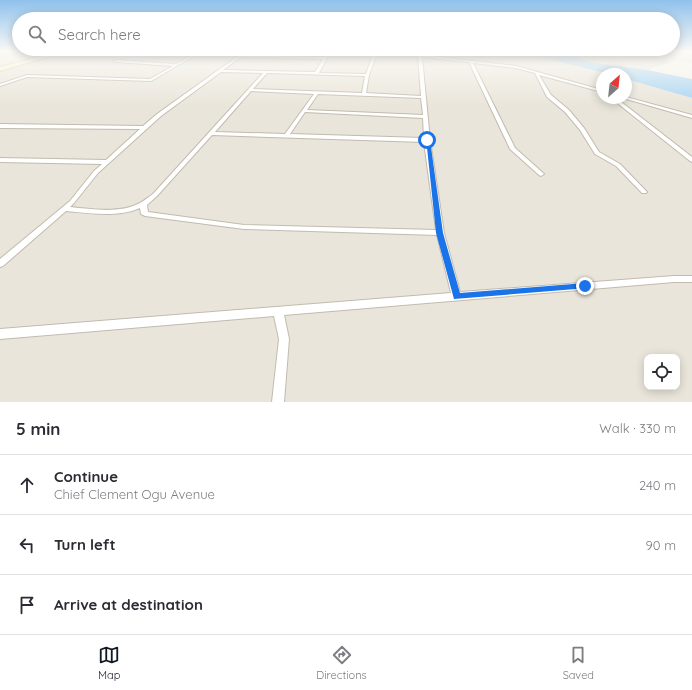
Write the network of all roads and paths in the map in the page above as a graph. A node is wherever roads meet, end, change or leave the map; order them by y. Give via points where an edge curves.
1 (170, 70) edge
2 (318, 70) edge
3 (370, 70) edge
4 (421, 70) edge
5 (474, 70) edge
6 (527, 70) edge
7 (222, 71) joint
8 (266, 72) junction
9 (536, 72) junction
10 (316, 74) junction
11 (368, 75) junction
12 (0, 84) edge
13 (596, 89) edge
14 (251, 90) junction
15 (317, 92) junction
16 (364, 94) junction
17 (423, 97) junction
18 (632, 100) edge
19 (621, 104) edge
20 (304, 111) junction
21 (681, 115) junction
22 (425, 117) junction
23 (692, 117) edge
24 (692, 122) edge
25 (0, 126) edge
26 (145, 128) junction
27 (210, 132) junction
28 (287, 135) junction
29 (427, 140) junction
30 (0, 160) edge
31 (692, 160) edge
32 (106, 162) junction
33 (541, 174) dead end
34 (644, 192) dead end
35 (143, 205) junction
36 (63, 209) junction
37 (440, 233) junction
38 (0, 264) edge
39 (692, 280) edge
40 (457, 297) junction
41 (278, 312) junction
42 (0, 334) edge
43 (278, 402) edge

1 - 12 street via 155,79 147,80 27,76
2 - 10 street
3 - 11 street
4 - 17 street
5 - 33 street via 513,149
6 - 9 street
7 - 8 street
7 - 26 street via 164,111
8 - 10 street
8 - 14 street
9 - 13 street
9 - 34 street via 549,96 567,111 582,129 596,153 618,165
10 - 11 street
11 - 16 street
14 - 15 street
14 - 27 street
15 - 16 street
15 - 20 street
16 - 17 street
17 - 22 street
18 - 21 street
19 - 31 street
20 - 22 street
20 - 28 street
21 - 23 street
21 - 24 street
22 - 29 street
25 - 26 street
26 - 32 street
27 - 28 street
27 - 35 street via 155,195
28 - 29 street
29 - 37 street
30 - 32 street
32 - 36 street
35 - 36 street via 130,209 99,211
35 - 37 street via 145,214 244,227
36 - 38 street
37 - 40 street
39 - 40 street
40 - 41 street
41 - 42 street
41 - 43 street via 284,339

